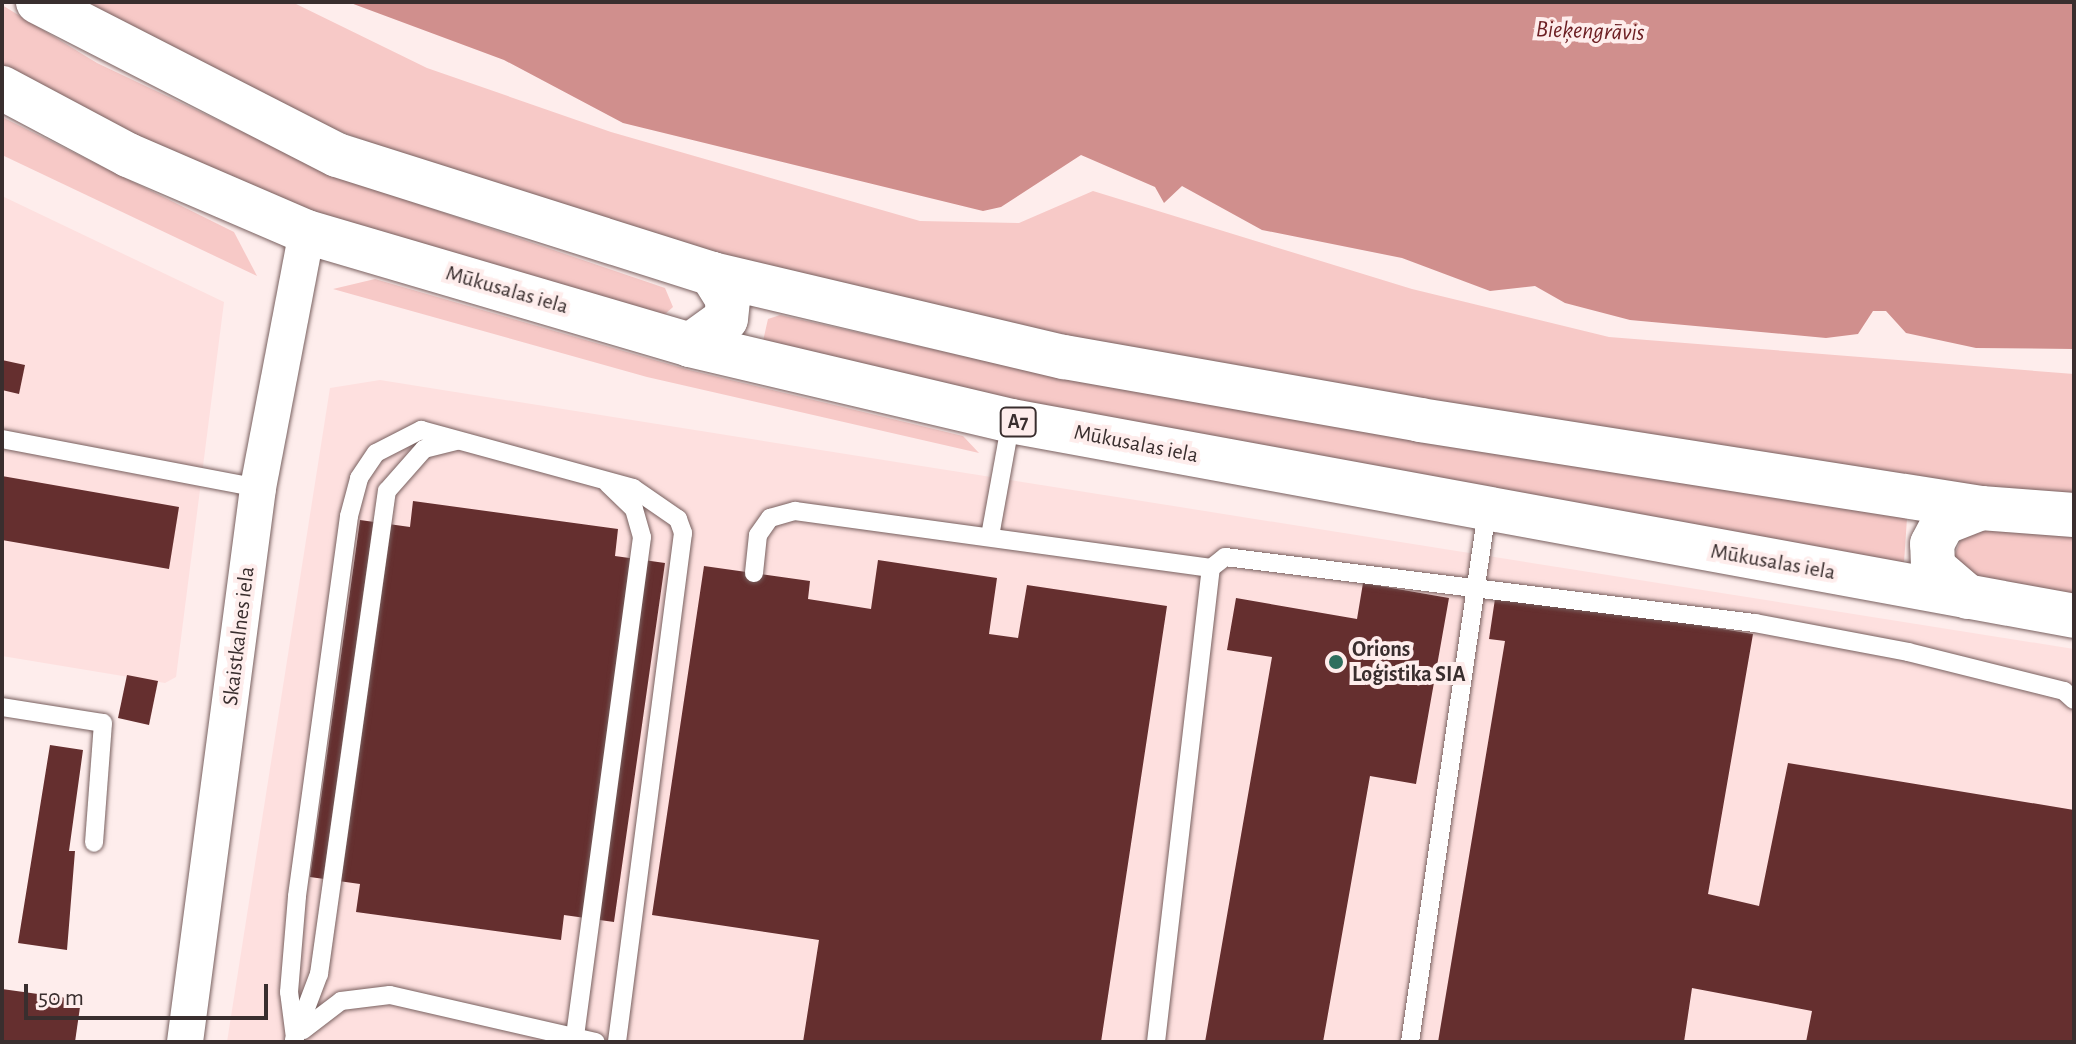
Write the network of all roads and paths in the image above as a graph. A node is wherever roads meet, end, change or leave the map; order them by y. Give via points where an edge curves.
1 (38, 2) edge
2 (2, 88) edge
3 (307, 232) junction
4 (712, 274) junction
5 (690, 345) junction
6 (1011, 421) junction
7 (2, 439) edge
8 (464, 439) junction
9 (602, 479) junction
10 (258, 488) junction
11 (1981, 508) junction
12 (1487, 510) junction
13 (2074, 515) edge
14 (990, 536) junction
15 (1211, 568) junction
16 (754, 573) dead end
17 (1477, 586) junction
18 (1968, 597) junction
19 (2074, 616) edge
20 (2074, 700) edge
21 (2, 707) edge
22 (94, 843) dead end
23 (575, 1036) junction
24 (294, 1040) edge
25 (185, 1042) edge
26 (596, 1042) edge
27 (617, 1042) edge
28 (1156, 1042) edge
29 (1410, 1042) edge

1 - 4 highway via 337,155
2 - 3 highway, Mūkusalas iela / A7 via 128,155
3 - 5 highway, Mūkusalas iela / A7
3 - 10 street, Skaistkalnes iela
4 - 5 highway via 728,300 726,319
4 - 11 highway via 1064,357
5 - 6 highway, Mūkusalas iela / A7
6 - 12 highway, Mūkusalas iela / A7
6 - 14 lane
7 - 10 lane
8 - 9 lane
8 - 24 lane via 424,449 387,491 319,974
8 - 24 lane via 421,430 399,438 376,453 359,478 297,896 289,992
9 - 23 lane via 634,509 642,537
9 - 27 lane via 658,501 678,519 684,547
10 - 25 street, Skaistkalnes iela
11 - 13 highway
11 - 18 highway via 1943,523 1932,544 1933,567
12 - 17 lane
12 - 18 highway, Mūkusalas iela / A7
14 - 15 lane
14 - 16 lane via 795,511 770,518 758,535
15 - 17 lane via 1225,557
15 - 28 lane
17 - 20 lane via 1908,652 2064,691
17 - 29 lane
18 - 19 highway, Mūkusalas iela / A7
21 - 22 lane via 103,723
23 - 24 lane via 370,995 341,1001
23 - 26 lane

